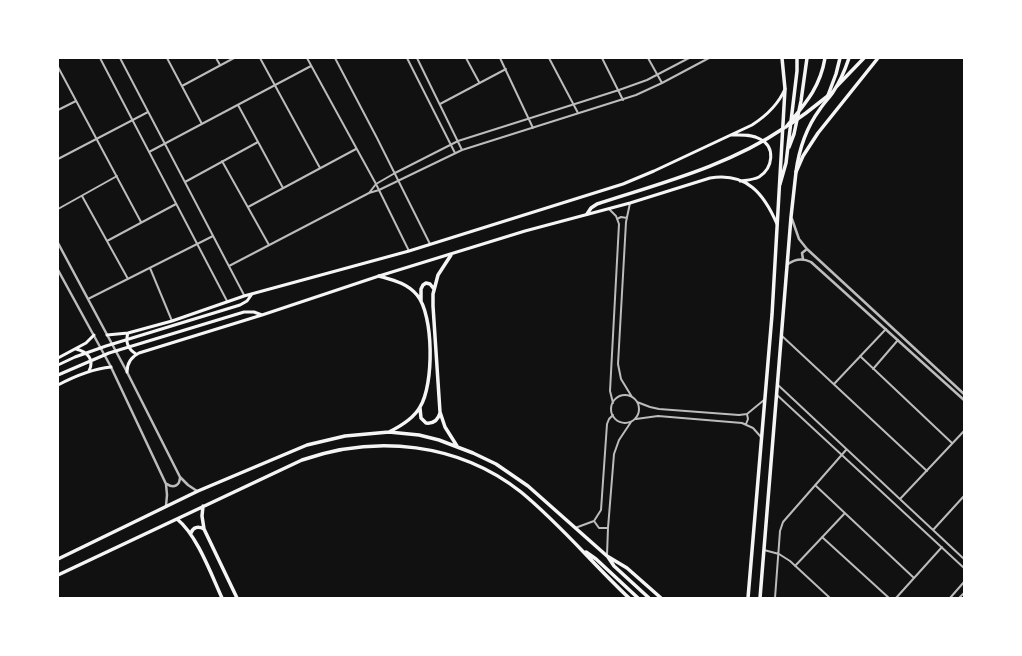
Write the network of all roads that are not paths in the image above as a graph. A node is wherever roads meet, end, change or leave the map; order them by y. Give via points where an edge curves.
1 (100, 58) edge
2 (120, 58) edge
3 (167, 58) edge
4 (216, 58) edge
5 (234, 58) edge
6 (260, 58) edge
7 (307, 58) edge
8 (335, 58) edge
9 (407, 58) edge
10 (417, 58) edge
11 (466, 58) edge
12 (500, 58) edge
13 (550, 58) edge
14 (602, 58) edge
15 (648, 58) edge
16 (689, 58) edge
17 (709, 58) edge
18 (782, 58) edge
19 (797, 58) edge
20 (807, 58) edge
21 (825, 58) edge
22 (840, 58) edge
23 (849, 58) edge
24 (864, 58) edge
25 (878, 58) edge
26 (220, 66) junction
27 (311, 66) junction
28 (58, 67) edge
29 (506, 69) junction
30 (657, 74) junction
31 (479, 82) junction
32 (662, 83) junction
33 (275, 85) junction
34 (182, 86) junction
35 (785, 89) junction
36 (619, 90) junction
37 (623, 100) junction
38 (76, 101) junction
39 (826, 101) junction
40 (440, 104) junction
41 (574, 104) junction
42 (238, 105) junction
43 (58, 110) edge
44 (148, 112) junction
45 (578, 113) junction
46 (530, 119) junction
47 (132, 121) junction
48 (202, 124) junction
49 (786, 127) junction
50 (533, 128) junction
51 (731, 135) junction
52 (97, 139) junction
53 (458, 141) junction
54 (258, 142) junction
55 (165, 144) junction
56 (452, 144) junction
57 (356, 148) junction
58 (462, 150) junction
59 (788, 150) junction
60 (149, 152) junction
61 (455, 153) junction
62 (58, 160) edge
63 (222, 161) junction
64 (320, 168) junction
65 (796, 172) junction
66 (395, 173) junction
67 (117, 176) junction
68 (399, 180) junction
69 (740, 181) junction
70 (185, 182) junction
71 (376, 184) junction
72 (780, 184) junction
73 (283, 188) junction
74 (379, 190) junction
75 (369, 192) junction
76 (82, 196) junction
77 (630, 203) junction
78 (176, 204) junction
79 (248, 207) junction
80 (58, 208) edge
81 (608, 209) junction
82 (587, 214) junction
83 (791, 217) junction
84 (626, 218) junction
85 (617, 219) junction
86 (141, 222) junction
87 (777, 224) junction
88 (213, 236) junction
89 (107, 240) junction
90 (58, 243) edge
91 (197, 244) junction
92 (430, 244) junction
93 (269, 245) junction
94 (807, 249) junction
95 (409, 251) junction
96 (451, 255) junction
97 (803, 259) junction
98 (788, 264) junction
99 (229, 266) junction
100 (150, 268) junction
101 (58, 270) edge
102 (379, 276) junction
103 (128, 279) junction
104 (434, 289) junction
105 (252, 294) junction
106 (244, 296) junction
107 (88, 299) junction
108 (421, 301) junction
109 (227, 302) junction
110 (262, 315) junction
111 (172, 321) junction
112 (886, 329) junction
113 (128, 333) junction
114 (94, 334) junction
115 (107, 335) junction
116 (782, 336) junction
117 (898, 340) junction
118 (76, 349) junction
119 (136, 354) junction
120 (860, 356) junction
121 (58, 358) edge
122 (59, 364) edge
123 (111, 367) junction
124 (873, 369) junction
125 (89, 371) junction
126 (127, 372) junction
127 (58, 375) edge
128 (834, 384) junction
129 (58, 385) edge
130 (778, 385) junction
131 (964, 394) edge
132 (777, 395) junction
133 (632, 397) junction
134 (764, 399) junction
135 (964, 400) edge
136 (638, 402) junction
137 (613, 403) junction
138 (420, 408) junction
139 (440, 412) junction
140 (747, 414) junction
141 (613, 415) junction
142 (636, 419) junction
143 (631, 422) junction
144 (746, 424) junction
145 (964, 431) edge
146 (389, 432) junction
147 (761, 437) junction
148 (952, 443) junction
149 (457, 446) junction
150 (846, 449) junction
151 (842, 455) junction
152 (927, 471) junction
153 (180, 476) junction
154 (166, 484) junction
155 (815, 485) junction
156 (198, 491) junction
157 (964, 496) edge
158 (900, 500) junction
159 (166, 506) junction
160 (203, 506) junction
161 (845, 513) junction
162 (177, 519) junction
163 (594, 521) junction
164 (575, 528) junction
165 (608, 528) junction
166 (204, 529) junction
167 (933, 530) junction
168 (191, 533) junction
169 (822, 537) junction
170 (942, 547) junction
171 (583, 550) junction
172 (764, 550) junction
173 (779, 554) junction
174 (607, 556) junction
175 (58, 559) edge
176 (964, 559) edge
177 (796, 566) junction
178 (964, 568) edge
179 (58, 575) edge
180 (914, 578) junction
181 (964, 582) edge
182 (964, 593) edge
183 (222, 598) edge
184 (237, 598) edge
185 (629, 598) edge
186 (638, 598) edge
187 (649, 598) edge
188 (661, 598) edge
189 (748, 598) edge
190 (760, 598) edge
191 (775, 598) edge
192 (830, 598) edge
193 (889, 598) edge
194 (896, 598) edge
195 (950, 598) edge
196 (960, 598) edge

1 - 47 street
2 - 44 street
3 - 34 street
4 - 26 street
5 - 26 street
6 - 33 street
7 - 27 street
8 - 66 street
9 - 56 street
10 - 40 street
11 - 31 street
12 - 29 street
13 - 41 street
14 - 36 street
15 - 30 street
16 - 30 street
17 - 32 street
18 - 35 main road
19 - 59 main road
20 - 59 main road via 801,102
21 - 49 main road via 818,85
22 - 39 main road
23 - 39 main road via 841,78
24 - 49 main road via 832,92
25 - 65 main road via 814,139
26 - 34 street
27 - 33 street
27 - 57 street
28 - 38 street
29 - 31 street
29 - 46 street
30 - 32 street
30 - 36 street
31 - 40 street
32 - 37 street
33 - 42 street
33 - 64 street
34 - 48 street
35 - 51 main road via 777,103 763,117
35 - 72 main road
36 - 37 street
36 - 41 street
37 - 45 street
38 - 43 street
38 - 52 street
39 - 65 main road via 805,134
40 - 53 street
41 - 45 street
41 - 46 street
42 - 48 street
42 - 54 street
44 - 47 street
44 - 55 street
45 - 50 street
46 - 50 street
46 - 53 street
47 - 52 street
47 - 60 street
48 - 55 street
49 - 82 main road via 751,148 703,169 597,204
50 - 58 street
51 - 69 main road via 759,138 771,152 771,163 764,173
51 - 92 main road via 623,184
52 - 62 street
52 - 67 street
53 - 56 street
53 - 58 street
54 - 63 street
54 - 73 street
55 - 60 street
55 - 70 street
56 - 61 street
56 - 66 street
57 - 64 street
57 - 71 street
58 - 61 street
59 - 72 main road
60 - 78 street
61 - 68 street
63 - 70 street
63 - 79 street
64 - 73 street
65 - 83 main road
66 - 68 street
66 - 71 street
67 - 76 street
67 - 86 street
68 - 74 street
68 - 92 street
69 - 77 main road via 726,177 710,178
69 - 87 main road via 763,198
70 - 88 street
71 - 74 street
71 - 75 street
72 - 87 main road
73 - 79 street
74 - 75 street
74 - 95 street
75 - 93 street
76 - 80 street
76 - 89 street
77 - 81 main road
77 - 84 street
78 - 86 street
78 - 91 street
79 - 93 street
81 - 82 main road
81 - 85 street
82 - 96 main road
83 - 94 street via 799,239
83 - 98 main road
84 - 85 street via 623,216
84 - 133 street via 618,364 621,379
85 - 137 street via 610,390
86 - 89 street
87 - 134 main road
88 - 91 street
88 - 99 street
89 - 103 street
90 - 107 street
91 - 100 street
91 - 109 street
92 - 95 main road
93 - 99 street
94 - 97 street via 802,253
94 - 131 street
95 - 105 main road
96 - 102 main road
96 - 104 main road via 438,275
97 - 98 street
97 - 112 street via 811,262
98 - 116 main road
99 - 106 street
100 - 103 street
100 - 111 street
101 - 114 street
102 - 108 main road via 403,284
102 - 110 main road
103 - 107 street
104 - 108 main road via 430,284 422,285
104 - 139 main road
105 - 106 main road
105 - 122 main road via 240,305 106,346
106 - 109 main road
107 - 115 street
108 - 138 main road via 430,356 427,388
109 - 111 main road
110 - 119 main road
110 - 127 main road via 244,312 109,353
111 - 113 main road
112 - 117 street
112 - 120 street
113 - 115 main road
113 - 119 main road via 128,346
114 - 118 main road
114 - 123 street
115 - 126 street
116 - 128 street
116 - 130 main road
117 - 124 street
117 - 135 street
118 - 121 main road
118 - 125 main road via 88,356 91,365
119 - 126 main road via 127,366
120 - 124 street
120 - 128 street
123 - 125 main road
123 - 154 street
124 - 148 street
125 - 129 main road
126 - 153 street
128 - 152 street
130 - 132 main road
130 - 150 street
132 - 151 street
132 - 172 main road
133 - 136 street
133 - 137 street via 620,396
134 - 140 street
134 - 147 main road
136 - 140 street via 659,409
136 - 142 street via 639,411
137 - 141 street
138 - 139 main road via 421,418 426,423 437,420
138 - 146 main road via 406,422
139 - 149 main road via 445,427
140 - 144 street
141 - 143 street via 622,423
141 - 163 street via 607,424 602,508
142 - 143 street
142 - 144 street via 658,416
143 - 165 street via 619,440 614,454
144 - 147 street
145 - 148 street
146 - 149 main road via 418,435
146 - 156 main road via 319,441
147 - 189 main road
148 - 152 street
149 - 164 main road via 485,458 518,478
150 - 151 street
150 - 158 street
151 - 155 street
151 - 170 street
152 - 158 street
153 - 154 street via 180,481 176,485
153 - 156 street
154 - 159 street
155 - 161 street
155 - 173 street via 783,522
156 - 159 main road
157 - 167 street
158 - 167 street
159 - 175 main road
160 - 162 main road
160 - 166 main road
160 - 171 main road via 316,455 360,446 404,446 448,455 498,477 529,499
161 - 169 street
161 - 180 street
162 - 168 main road
162 - 179 main road
163 - 164 street
163 - 165 street via 599,528
164 - 174 main road
165 - 174 street
166 - 168 main road via 196,527
166 - 184 main road
167 - 176 street
168 - 183 main road
169 - 177 street
169 - 193 street
170 - 178 street
170 - 180 street
171 - 185 main road
171 - 186 main road
172 - 173 street
172 - 190 main road
173 - 177 street
173 - 191 street
174 - 187 main road via 614,566
174 - 188 main road via 627,568
177 - 192 street
180 - 194 street
181 - 195 street
182 - 196 street

